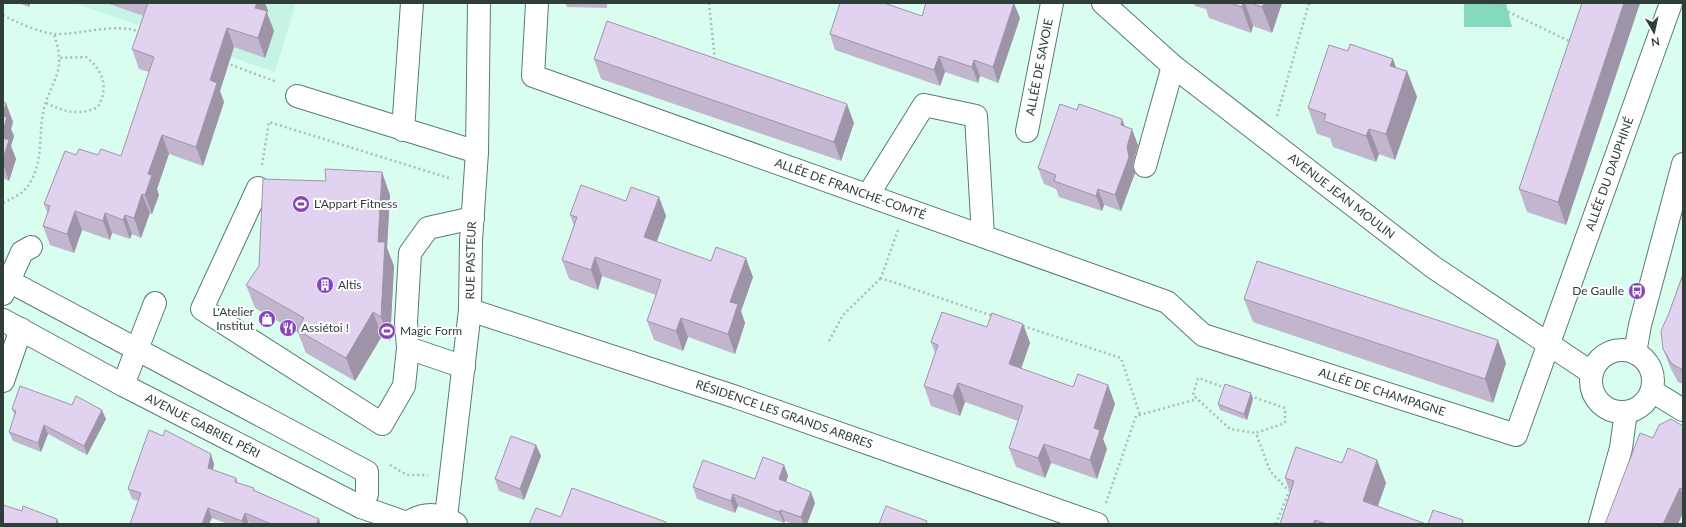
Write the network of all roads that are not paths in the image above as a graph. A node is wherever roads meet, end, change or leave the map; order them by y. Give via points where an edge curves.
1 (412, 3) edge
2 (480, 3) edge
3 (537, 3) edge
4 (1052, 3) edge
5 (1671, 3) edge
6 (1108, 4) edge
7 (1172, 66) junction
8 (297, 96) dead end
9 (403, 130) junction
10 (1027, 131) dead end
11 (478, 152) junction
12 (1683, 164) edge
13 (1145, 166) dead end
14 (258, 188) road end
15 (868, 196) junction
16 (473, 218) junction
17 (983, 236) junction
18 (31, 247) dead end
19 (5, 284) edge
20 (1167, 302) joint
21 (155, 303) dead end
22 (470, 310) junction
23 (12, 324) edge
24 (1549, 345) junction
25 (408, 348) junction
26 (137, 350) junction
27 (1635, 353) junction
28 (464, 367) junction
29 (1592, 373) junction
30 (3, 381) edge
31 (123, 385) junction
32 (1652, 390) junction
33 (1683, 410) edge
34 (1626, 412) junction
35 (361, 507) junction
36 (1101, 517) edge
37 (451, 521) edge
38 (407, 524) edge
39 (1600, 524) edge

1 - 9 street
2 - 11 street, RUE PASTEUR
3 - 15 street, ALLÉE DE FRANCHE-COMTÉ via 533,76
4 - 10 street, ALLÉE DE SAVOIE
5 - 24 street, ALLÉE DU DAUPHINÉ
6 - 7 street, AVENUE JEAN MOULIN
7 - 13 street
7 - 24 street, AVENUE JEAN MOULIN via 1434,267
8 - 9 street
9 - 11 street
11 - 16 street, RUE PASTEUR
12 - 27 street via 1640,325
14 - 25 street via 202,309 382,424 404,386
15 - 17 street, ALLÉE DE FRANCHE-COMTÉ
15 - 17 street via 924,105 976,116
16 - 22 street, RUE PASTEUR
16 - 25 street via 428,228 410,253 406,322
17 - 20 street, ALLÉE DE FRANCHE-COMTÉ
18 - 19 street via 22,252
19 - 26 street
20 - 24 street, ALLÉE DE CHAMPAGNE via 1203,335 1516,435
21 - 26 street
22 - 28 street, RUE PASTEUR
22 - 36 street, RÉSIDENCE LES GRANDS ARBRES
23 - 30 street
23 - 31 street, AVENUE GABRIEL PÉRI
24 - 29 street, AVENUE JEAN MOULIN
25 - 28 street
26 - 31 street
26 - 35 street via 367,472 367,494
27 - 29 street via 1622,350 1608,353 1598,361
27 - 32 street via 1644,359 1650,368
28 - 37 street, RUE PASTEUR
29 - 34 street via 1591,385 1603,406 1613,411
31 - 35 street, AVENUE GABRIEL PÉRI
32 - 33 street
32 - 34 street via 1637,408
34 - 39 street via 1621,448
35 - 38 street, AVENUE GABRIEL PÉRI
37 - 38 street via 436,514 416,518

